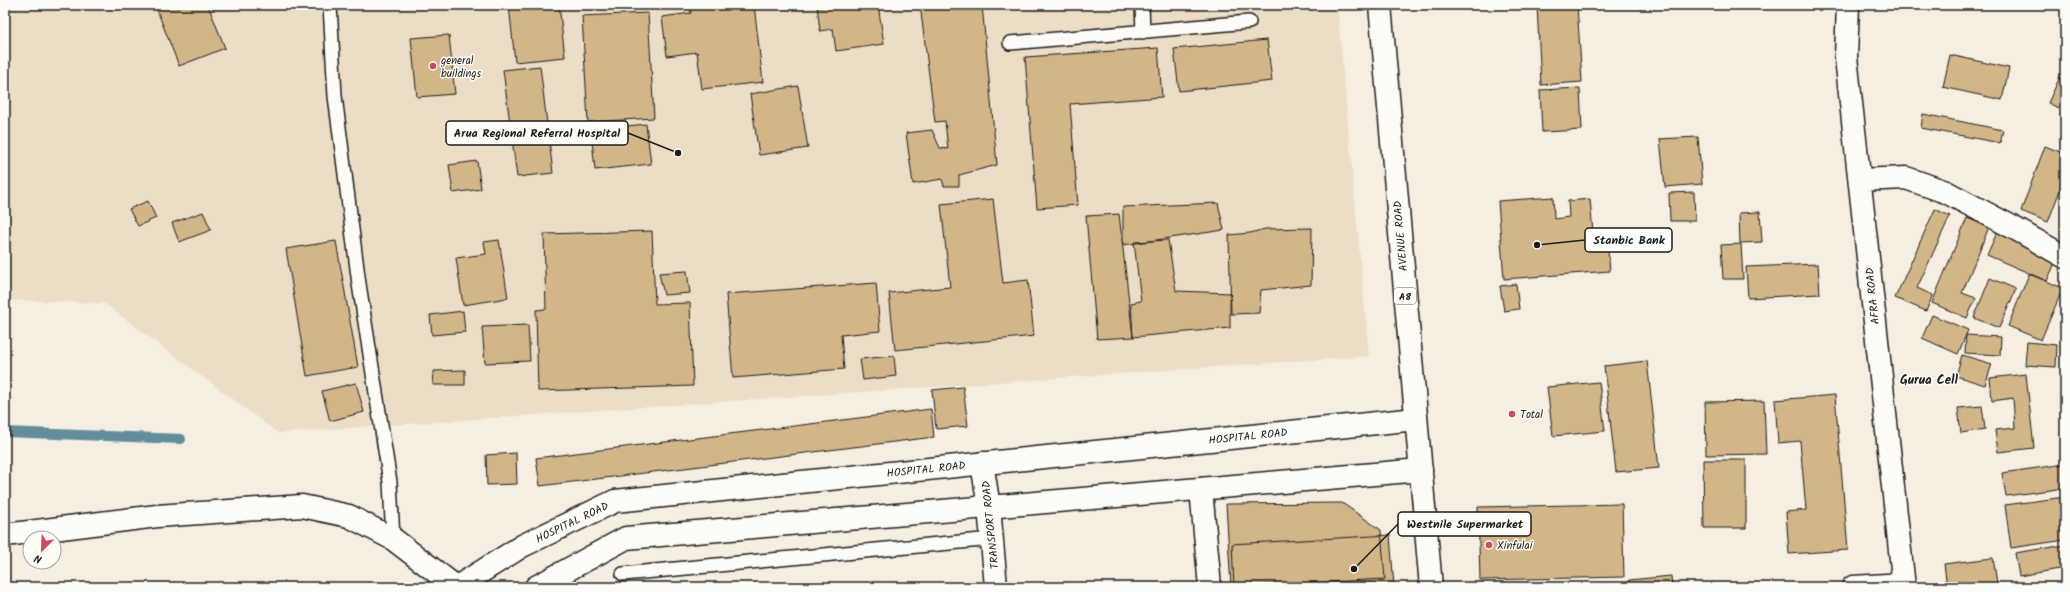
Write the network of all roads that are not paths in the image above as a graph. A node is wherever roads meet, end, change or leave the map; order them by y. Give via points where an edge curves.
1 (330, 5) edge
2 (1142, 5) edge
3 (1380, 5) edge
4 (1848, 5) edge
5 (1249, 22) dead end
6 (1143, 32) junction
7 (1010, 43) dead end
8 (1860, 180) junction
9 (2065, 257) edge
10 (1416, 419) junction
11 (982, 463) junction
12 (1421, 470) junction
13 (1201, 489) junction
14 (989, 507) junction
15 (5, 535) edge
16 (393, 539) junction
17 (992, 539) junction
18 (623, 574) dead end
19 (1904, 585) edge
20 (456, 587) edge
21 (536, 587) edge
22 (996, 587) edge
23 (1210, 587) edge
24 (1431, 587) edge
25 (1853, 587) edge

1 - 16 lane via 336,104 359,284 390,482
2 - 6 lane
3 - 10 main road, AVENUE ROAD / A8
4 - 8 main road, AFRA ROAD via 1846,57
5 - 6 lane
6 - 7 lane
8 - 9 main road via 1906,178 1946,192
8 - 19 main road, AFRA ROAD
10 - 11 main road, HOSPITAL ROAD
10 - 12 main road, AVENUE ROAD / A8
11 - 14 main road, TRANSPORT ROAD
11 - 20 main road, HOSPITAL ROAD via 615,501 522,546
12 - 13 main road
12 - 24 main road, AVENUE ROAD / A8
13 - 14 main road
13 - 23 main road
14 - 17 main road, TRANSPORT ROAD
14 - 21 main road via 626,538
15 - 16 main road via 157,516 302,506 349,516
16 - 20 main road
17 - 18 lane
17 - 22 main road, TRANSPORT ROAD
19 - 25 main road

